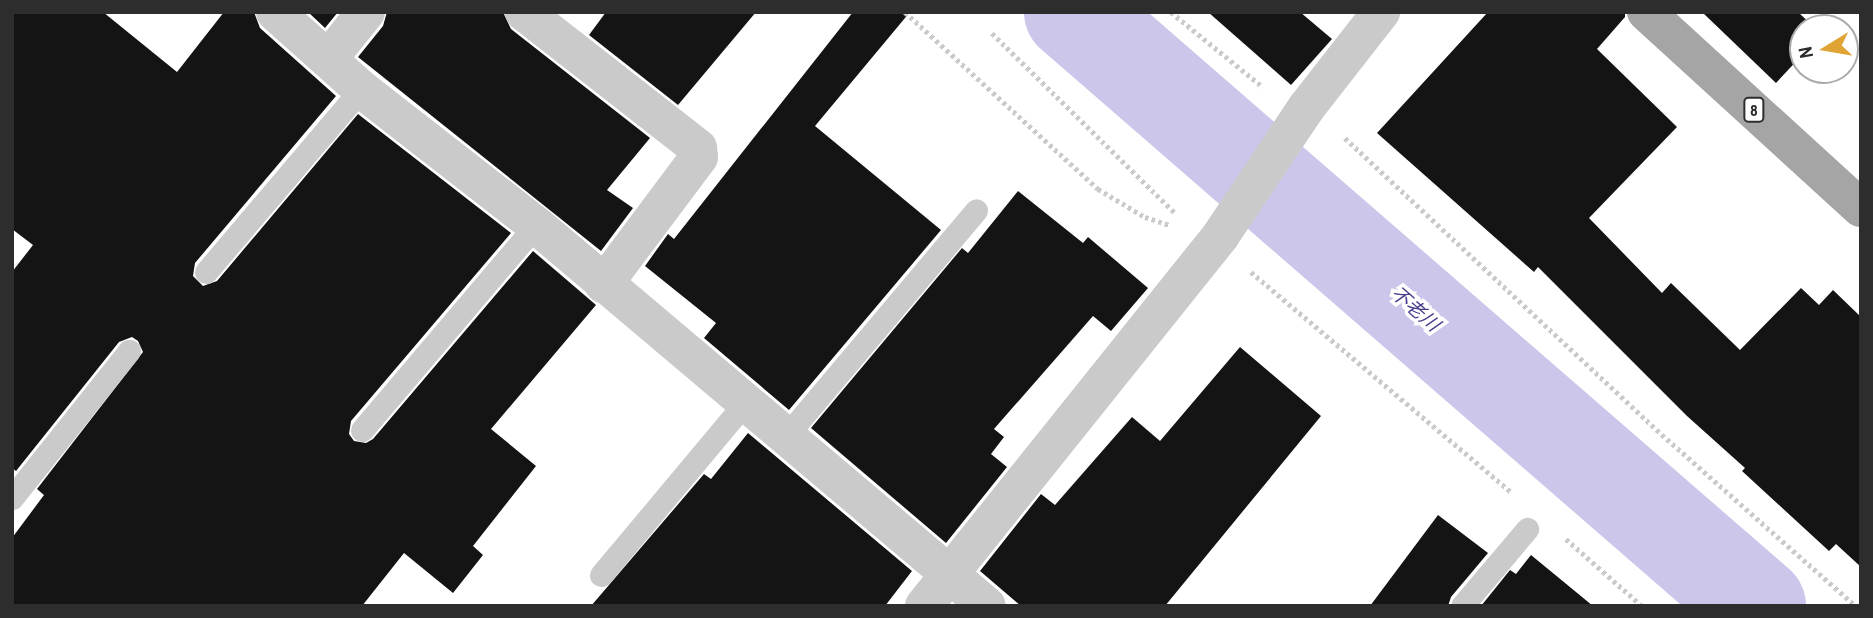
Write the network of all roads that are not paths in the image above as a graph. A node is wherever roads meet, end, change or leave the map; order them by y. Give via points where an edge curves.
1 (275, 12) edge
2 (366, 12) edge
3 (524, 12) edge
4 (1381, 12) edge
5 (1646, 12) edge
6 (329, 58) junction
7 (361, 89) junction
8 (1861, 208) edge
9 (976, 210) dead end
10 (536, 225) junction
11 (206, 272) dead end
12 (604, 284) junction
13 (129, 351) dead end
14 (745, 402) junction
15 (362, 430) dead end
16 (786, 436) junction
17 (12, 498) edge
18 (1527, 528) dead end
19 (950, 574) junction
20 (600, 575) dead end
21 (924, 606) edge
22 (987, 606) edge
23 (1462, 606) edge

1 - 6 street
2 - 6 street
3 - 12 street via 698,148 699,157
4 - 19 street via 1289,103 1209,238
5 - 8 main road, 8
6 - 7 street
7 - 10 street
7 - 11 lane
9 - 16 lane
10 - 12 street
10 - 15 lane
12 - 14 street
13 - 17 lane
14 - 16 street
14 - 20 lane
16 - 19 street
18 - 23 lane
19 - 21 street
19 - 22 street

